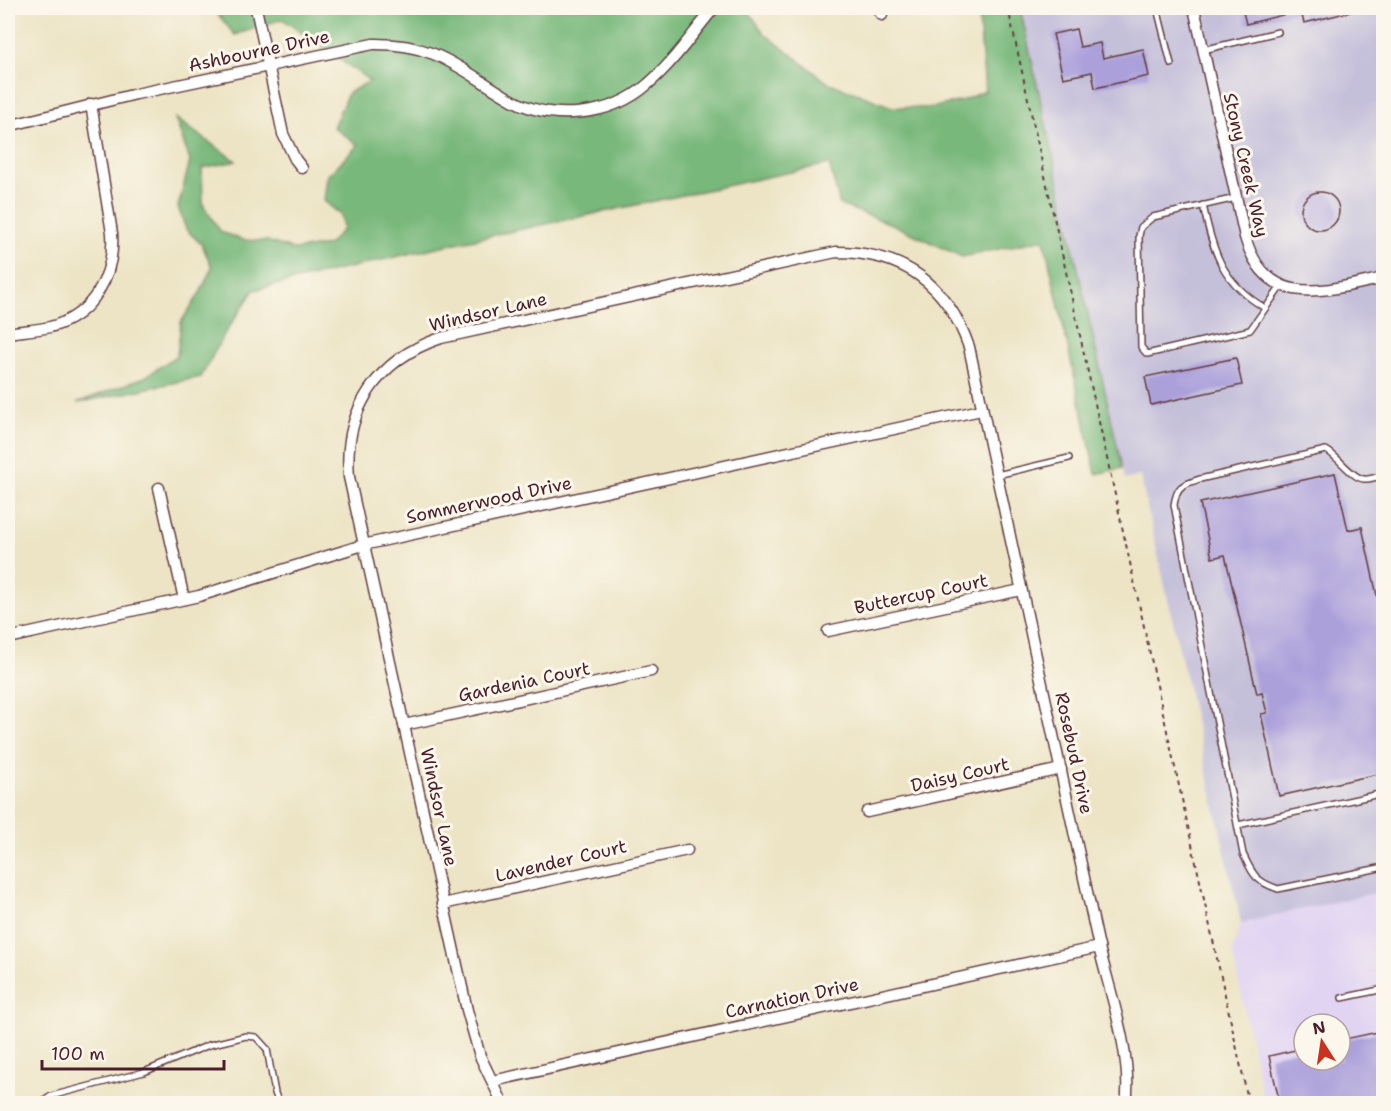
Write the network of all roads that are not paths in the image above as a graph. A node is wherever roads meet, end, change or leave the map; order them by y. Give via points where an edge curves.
1 (256, 8) edge
2 (714, 8) edge
3 (1157, 8) edge
4 (1194, 8) edge
5 (1278, 32) dead end
6 (1203, 50) junction
7 (1171, 64) dead end
8 (268, 67) junction
9 (91, 104) junction
10 (8, 126) edge
11 (302, 168) dead end
12 (1236, 198) junction
13 (1203, 205) junction
14 (1383, 278) edge
15 (1282, 285) junction
16 (1265, 308) junction
17 (8, 333) edge
18 (981, 410) junction
19 (1069, 458) dead end
20 (996, 476) junction
21 (1383, 476) edge
22 (159, 488) dead end
23 (363, 545) junction
24 (1021, 590) junction
25 (184, 599) junction
26 (828, 631) dead end
27 (8, 638) edge
28 (651, 671) dead end
29 (404, 725) junction
30 (1061, 769) junction
31 (1383, 793) edge
32 (867, 812) dead end
33 (1238, 825) junction
34 (687, 850) dead end
35 (1383, 867) edge
36 (442, 904) junction
37 (1099, 946) junction
38 (1383, 989) edge
39 (1342, 998) dead end
40 (493, 1081) junction
41 (40, 1104) edge
42 (279, 1104) edge
43 (503, 1104) edge
44 (1126, 1104) edge

1 - 8 street
2 - 8 street, Ashbourne Drive via 647,86 618,103 585,112 554,113 519,104 443,57 411,46 373,44
3 - 7 lane
4 - 6 street, Stony Creek Way
5 - 6 lane
6 - 12 street, Stony Creek Way
8 - 9 street, Ashbourne Drive
8 - 11 street via 287,147
9 - 10 street, Ashbourne Drive
9 - 17 street via 113,250 106,280 89,305 69,319 49,327
12 - 13 lane
12 - 15 street, Stony Creek Way via 1248,249 1268,276
13 - 16 lane via 1220,263 1247,298
13 - 16 lane via 1153,217 1141,227 1143,352 1250,330
14 - 15 street, Stony Creek Way via 1312,292
15 - 16 lane
18 - 20 street, Rosebud Drive
18 - 23 street, Sommerwood Drive
18 - 23 street, Windsor Lane via 969,347 942,295 913,272 865,254 836,252 452,335 406,353 382,373 361,402 348,461
19 - 20 lane
20 - 24 street, Rosebud Drive
21 - 33 lane via 1364,480 1353,475 1326,450 1200,479 1182,485 1176,492 1174,505
22 - 25 street
23 - 25 street, Sommerwood Drive
23 - 29 street, Windsor Lane
24 - 26 street, Buttercup Court
24 - 30 street, Rosebud Drive
25 - 27 street, Sommerwood Drive
28 - 29 street, Gardenia Court
29 - 36 street, Windsor Lane
30 - 32 street, Daisy Court
30 - 37 street, Rosebud Drive
31 - 33 lane
33 - 35 lane via 1243,854 1252,875 1262,884 1278,889
34 - 36 street, Lavender Court
36 - 40 street, Windsor Lane via 476,1043
37 - 40 street, Carnation Drive
37 - 44 street, Rosebud Drive via 1126,1065
38 - 39 lane
40 - 43 street, Windsor Lane
41 - 42 lane via 51,1096 144,1072 209,1045 246,1036 256,1037 267,1049

